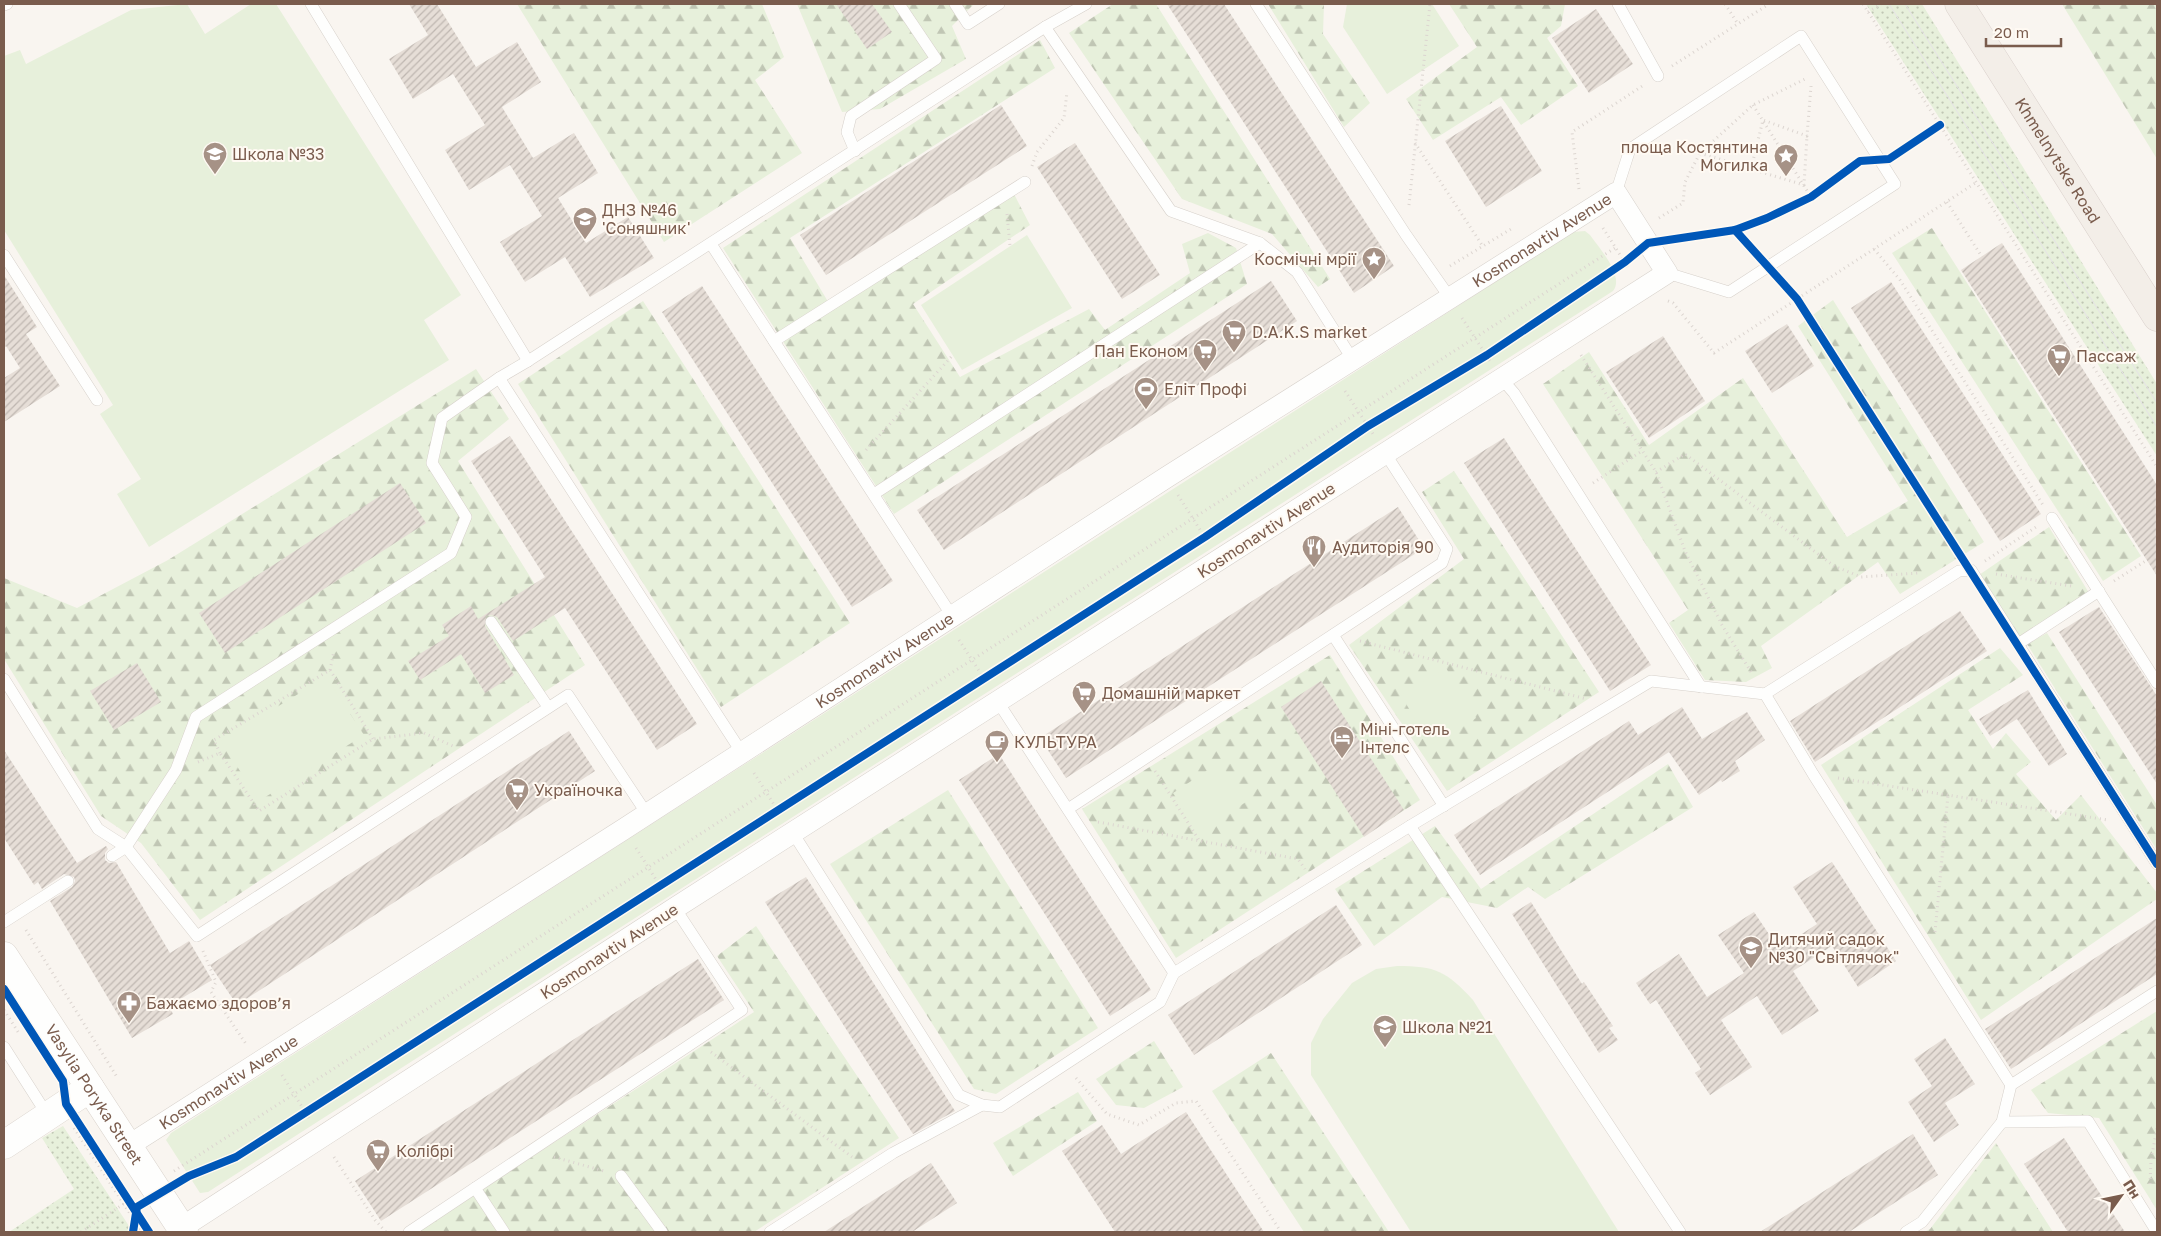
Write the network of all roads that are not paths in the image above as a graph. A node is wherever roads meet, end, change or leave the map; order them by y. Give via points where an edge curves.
1 (310, 4) edge
2 (899, 4) edge
3 (955, 4) edge
4 (999, 4) edge
5 (1086, 4) edge
6 (1256, 4) edge
7 (1618, 4) edge
8 (1959, 4) edge
9 (1045, 27) junction
10 (1658, 76) dead end
11 (855, 151) junction
12 (1025, 182) road end
13 (1616, 193) junction
14 (1260, 243) junction
15 (711, 244) junction
16 (4, 254) edge
17 (1667, 273) junction
18 (1450, 298) junction
19 (2157, 317) edge
20 (774, 341) junction
21 (1353, 360) junction
22 (528, 361) junction
23 (500, 378) junction
24 (1501, 378) junction
25 (97, 400) dead end
26 (1385, 453) junction
27 (874, 494) junction
28 (2052, 518) road end
29 (2099, 591) junction
30 (949, 618) junction
31 (491, 622) dead end
32 (1333, 635) junction
33 (2018, 644) junction
34 (4, 679) edge
35 (2157, 682) edge
36 (1701, 687) junction
37 (1765, 694) junction
38 (998, 702) junction
39 (548, 707) junction
40 (742, 753) junction
41 (1444, 806) junction
42 (1068, 809) junction
43 (647, 814) junction
44 (1410, 826) junction
45 (793, 833) junction
46 (126, 848) junction
47 (112, 856) dead end
48 (2157, 864) edge
49 (68, 881) dead end
50 (675, 908) junction
51 (4, 922) edge
52 (4, 956) edge
53 (1174, 973) junction
54 (2157, 991) edge
55 (4, 1047) edge
56 (2011, 1086) junction
57 (90, 1088) junction
58 (982, 1106) junction
59 (57, 1110) junction
60 (2002, 1122) junction
61 (4, 1145) edge
62 (128, 1146) junction
63 (622, 1176) road end
64 (475, 1188) junction
65 (182, 1230) edge
66 (409, 1232) edge
67 (504, 1232) edge
68 (662, 1232) edge
69 (770, 1232) edge
70 (1680, 1232) edge
71 (1906, 1232) edge
72 (2157, 1232) edge

1 - 22 lane
2 - 11 lane via 936,59 851,116 847,132
3 - 4 lane via 968,24
5 - 9 lane
6 - 18 lane via 1406,236
7 - 10 lane
8 - 19 main road, Khmelnytske Road
9 - 11 lane
9 - 14 lane via 1171,211
11 - 15 lane
12 - 20 lane
13 - 17 street, Kosmonavtiv Avenue
13 - 17 lane via 1630,149 1801,36 1895,184 1729,292
13 - 18 street, Kosmonavtiv Avenue
14 - 21 lane via 1297,272
14 - 27 lane
15 - 20 lane
15 - 22 lane
16 - 25 lane
17 - 24 street, Kosmonavtiv Avenue
18 - 21 street, Kosmonavtiv Avenue
20 - 27 lane
21 - 30 street, Kosmonavtiv Avenue
22 - 23 lane
23 - 40 lane
23 - 46 lane via 442,418 432,463 466,517 451,554 196,716 176,770
24 - 26 street, Kosmonavtiv Avenue
24 - 36 lane via 1514,393
26 - 32 lane via 1447,549 1442,563
26 - 38 street, Kosmonavtiv Avenue
27 - 30 lane
28 - 29 lane
29 - 33 lane
29 - 35 lane
30 - 40 street, Kosmonavtiv Avenue
31 - 39 lane
32 - 41 lane
32 - 42 lane
33 - 37 lane via 1971,570 1959,572
33 - 48 lane
34 - 46 lane via 98,829
36 - 37 lane
36 - 41 lane via 1651,681
37 - 56 lane via 1812,774
38 - 42 lane
38 - 45 street, Kosmonavtiv Avenue
39 - 43 lane via 568,695
39 - 46 lane via 197,936
40 - 43 street, Kosmonavtiv Avenue
41 - 44 lane
42 - 53 lane
43 - 62 street, Kosmonavtiv Avenue
44 - 53 lane
44 - 70 lane
45 - 50 street, Kosmonavtiv Avenue
45 - 58 lane via 959,1095
46 - 47 lane
49 - 51 lane
50 - 64 lane via 742,1010
50 - 65 street, Kosmonavtiv Avenue
52 - 57 street, Vasylia Poryka Street
53 - 58 lane via 1160,1002 1000,1107
54 - 56 lane
55 - 59 lane
56 - 60 lane
57 - 59 street
57 - 62 street, Vasylia Poryka Street
58 - 69 lane via 868,1170
59 - 61 street
60 - 71 lane via 1922,1222
60 - 72 lane via 2088,1122
62 - 65 street, Vasylia Poryka Street
63 - 68 lane
64 - 66 lane
64 - 67 lane

